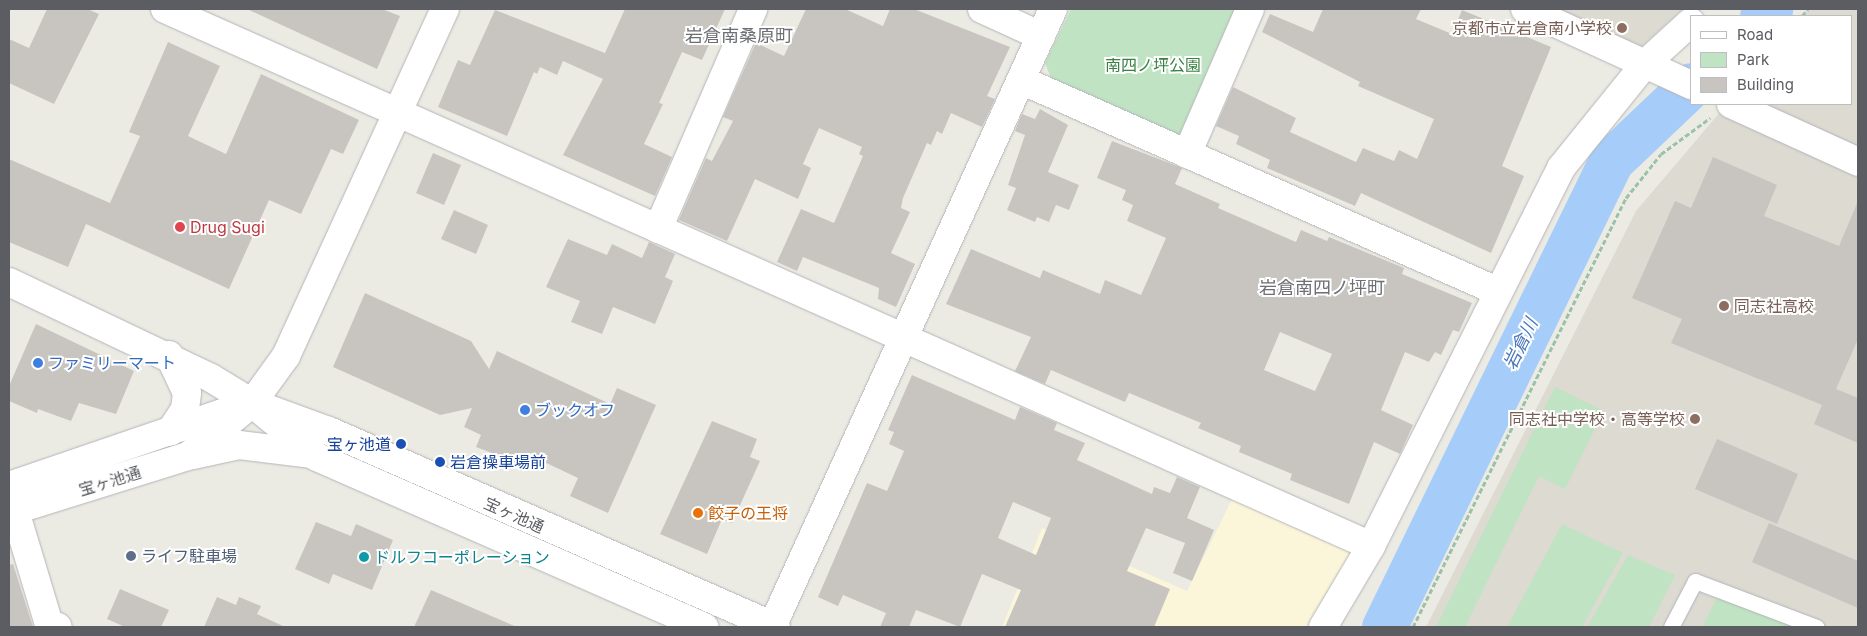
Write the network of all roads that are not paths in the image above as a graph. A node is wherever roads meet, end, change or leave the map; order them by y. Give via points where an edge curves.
1 (165, 9) edge
2 (445, 9) edge
3 (753, 9) edge
4 (982, 9) edge
5 (1053, 9) edge
6 (1250, 9) edge
7 (1525, 9) edge
8 (1690, 23) edge
9 (1041, 36) junction
10 (1645, 64) junction
11 (1021, 80) junction
12 (1690, 85) edge
13 (1723, 109) edge
14 (400, 114) junction
15 (1187, 154) junction
16 (1858, 162) edge
17 (658, 229) junction
18 (9, 282) edge
19 (1497, 290) junction
20 (904, 338) junction
21 (169, 355) junction
22 (252, 403) junction
23 (170, 432) junction
24 (312, 454) junction
25 (188, 456) junction
26 (10, 500) edge
27 (1371, 546) junction
28 (52, 626) edge
29 (704, 627) edge
30 (774, 627) edge
31 (1323, 627) edge
32 (1671, 627) edge
33 (1817, 627) edge

1 - 14 street
2 - 14 street
3 - 17 street
4 - 9 street
5 - 9 street
6 - 15 street
7 - 10 street
8 - 10 street
9 - 11 street
10 - 12 street
10 - 19 street via 1561,168
11 - 15 street
11 - 20 street
13 - 16 street
14 - 17 street
14 - 22 street via 286,356
15 - 19 street
17 - 20 street
18 - 21 street
19 - 27 street
20 - 27 street
20 - 30 street
21 - 22 street
21 - 23 street via 187,393 185,409
22 - 23 street, 宝ヶ池通
22 - 24 street, 宝ヶ池通
22 - 25 street, 宝ヶ池通
22 - 30 street, 宝ヶ池通 via 329,431
23 - 26 street, 宝ヶ池通
24 - 25 street via 239,445
24 - 29 street, 宝ヶ池通
25 - 26 street, 宝ヶ池通
26 - 28 street
27 - 31 street
32 - 33 lane via 1696,581

